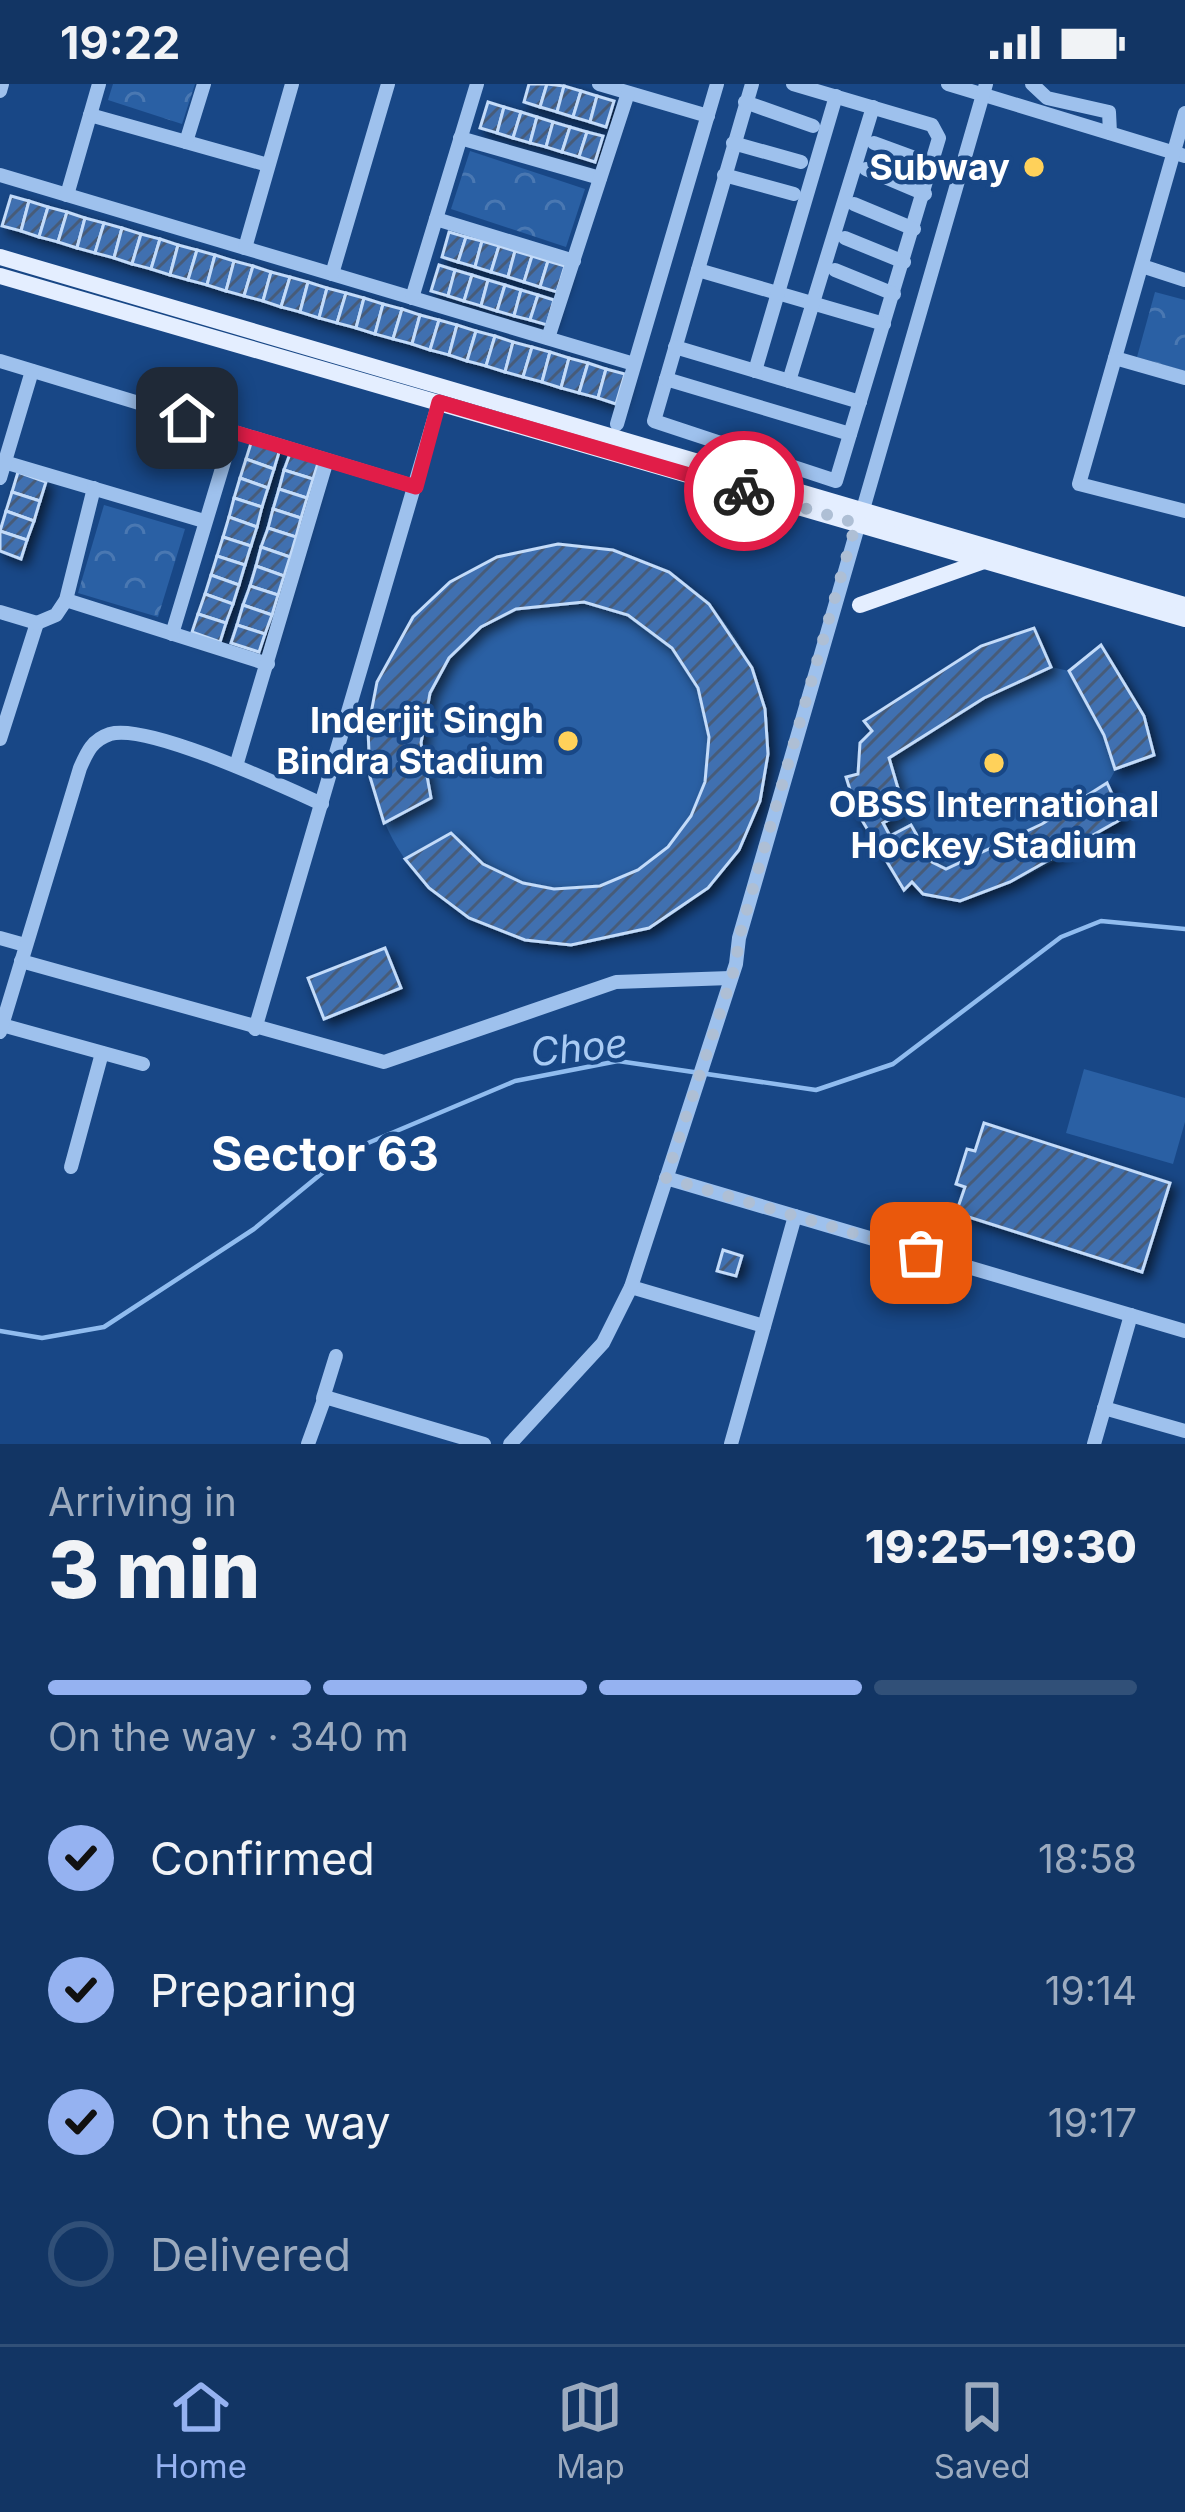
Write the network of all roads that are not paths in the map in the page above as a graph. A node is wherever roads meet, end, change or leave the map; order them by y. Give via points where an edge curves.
1 (99, 84) edge
2 (204, 84) edge
3 (292, 84) edge
4 (388, 84) edge
5 (477, 84) edge
6 (598, 84) edge
7 (718, 84) edge
8 (752, 84) edge
9 (793, 84) edge
10 (948, 84) edge
11 (1032, 84) edge
12 (984, 89) edge
13 (628, 93) junction
14 (836, 96) junction
15 (745, 103) junction
16 (873, 107) junction
17 (1185, 113) edge
18 (90, 115) junction
19 (709, 116) junction
20 (813, 126) dead end
21 (1110, 133) junction
22 (460, 138) junction
23 (186, 142) junction
24 (734, 143) junction
25 (874, 143) dead end
26 (1179, 154) edge
27 (800, 162) dead end
28 (268, 165) junction
29 (934, 165) junction
30 (866, 169) dead end
31 (0, 175) edge
32 (724, 176) junction
33 (600, 178) junction
34 (794, 194) dead end
35 (925, 194) junction
36 (67, 195) junction
37 (854, 204) dead end
38 (436, 219) junction
39 (914, 229) junction
40 (845, 238) dead end
41 (245, 248) junction
42 (0, 257) edge
43 (574, 261) junction
44 (904, 262) junction
45 (1142, 266) junction
46 (698, 270) junction
47 (835, 270) dead end
48 (332, 274) junction
49 (0, 276) edge
50 (1185, 280) edge
51 (778, 293) junction
52 (894, 294) junction
53 (412, 298) junction
54 (813, 303) junction
55 (883, 328) junction
56 (548, 338) junction
57 (910, 340) junction
58 (675, 347) junction
59 (1115, 358) junction
60 (0, 361) edge
61 (634, 364) junction
62 (32, 371) junction
63 (755, 371) junction
64 (666, 379) junction
65 (1185, 379) edge
66 (789, 381) junction
67 (439, 402) junction
68 (860, 402) junction
69 (617, 424) dead end
70 (233, 432) junction
71 (850, 434) junction
72 (327, 460) junction
73 (2, 470) edge
74 (416, 487) junction
75 (94, 488) junction
76 (1185, 511) edge
77 (858, 517) junction
78 (204, 521) junction
79 (985, 560) junction
80 (66, 600) junction
81 (860, 605) dead end
82 (1185, 605) edge
83 (0, 612) edge
84 (1185, 619) edge
85 (37, 623) junction
86 (172, 634) junction
87 (268, 664) junction
88 (0, 740) edge
89 (236, 766) junction
90 (322, 804) junction
91 (0, 938) edge
92 (25, 945) junction
93 (21, 961) junction
94 (730, 978) junction
95 (1, 1029) edge
96 (254, 1029) junction
97 (102, 1053) junction
98 (143, 1064) dead end
99 (71, 1167) dead end
100 (666, 1178) junction
101 (796, 1216) junction
102 (632, 1287) junction
103 (1131, 1315) junction
104 (764, 1326) junction
105 (1185, 1331) edge
106 (336, 1357) dead end
107 (323, 1398) junction
108 (1104, 1408) junction
109 (1185, 1431) edge
110 (308, 1444) edge
111 (484, 1444) edge
112 (510, 1444) edge
113 (731, 1444) edge
114 (1094, 1444) edge

1 - 18 street
2 - 23 street
3 - 28 street
4 - 48 street
5 - 22 street
6 - 13 street
7 - 19 street
8 - 15 street
9 - 14 street
10 - 12 street
11 - 21 street via 1047,98 1108,112
12 - 21 street
12 - 57 street
13 - 19 street
13 - 33 street
14 - 16 street
14 - 51 street
15 - 20 street
15 - 24 street
16 - 29 street via 932,125 940,146
16 - 54 street
17 - 26 street
18 - 23 street
18 - 36 street
19 - 61 street
21 - 26 street
22 - 33 street
22 - 38 street
23 - 28 street
24 - 27 street
24 - 32 street
25 - 29 street
26 - 45 street
28 - 41 street
29 - 35 street
30 - 35 street
31 - 36 street
32 - 34 street
32 - 46 street
33 - 43 street
35 - 39 street
36 - 41 street
37 - 39 street
38 - 43 street
38 - 53 street
39 - 44 street
40 - 44 street
41 - 48 street
42 - 77 main road
43 - 56 street
44 - 52 street
45 - 50 street
45 - 59 street
46 - 51 street
46 - 58 street
47 - 52 street
48 - 53 street
49 - 67 main road
51 - 54 street
51 - 63 street
52 - 55 street
53 - 56 street
54 - 55 street
54 - 66 street
55 - 57 street
55 - 68 street
56 - 61 street
57 - 77 street
58 - 63 street
58 - 64 street
59 - 65 street
59 - 76 street via 1079,484
60 - 62 street
61 - 69 street
62 - 70 street
62 - 73 street
63 - 66 street
64 - 71 street
64 - 71 street via 654,421 836,481
66 - 68 street
67 - 74 street
67 - 77 main road
68 - 71 street
70 - 72 street
70 - 78 street
72 - 74 street
72 - 87 street
73 - 75 street
74 - 90 street
75 - 78 street
75 - 80 street
77 - 79 main road
77 - 82 main road
77 - 94 street
78 - 86 street
79 - 81 main road
79 - 84 main road
80 - 85 street
80 - 86 street
83 - 85 street
85 - 88 street
86 - 87 street
87 - 89 street
89 - 90 street
89 - 92 street via 136,735 98,739 80,768
90 - 96 street
91 - 92 street
92 - 93 street
93 - 95 street
93 - 96 street
94 - 96 street via 616,982 393,1061
94 - 100 street
95 - 97 street
97 - 98 street
97 - 99 street
100 - 101 street
100 - 102 street
101 - 103 street
101 - 104 street
102 - 104 street
102 - 112 street via 603,1342
103 - 105 street
103 - 108 street
104 - 113 street
106 - 107 street
107 - 110 street
107 - 111 street
108 - 109 street
108 - 114 street

